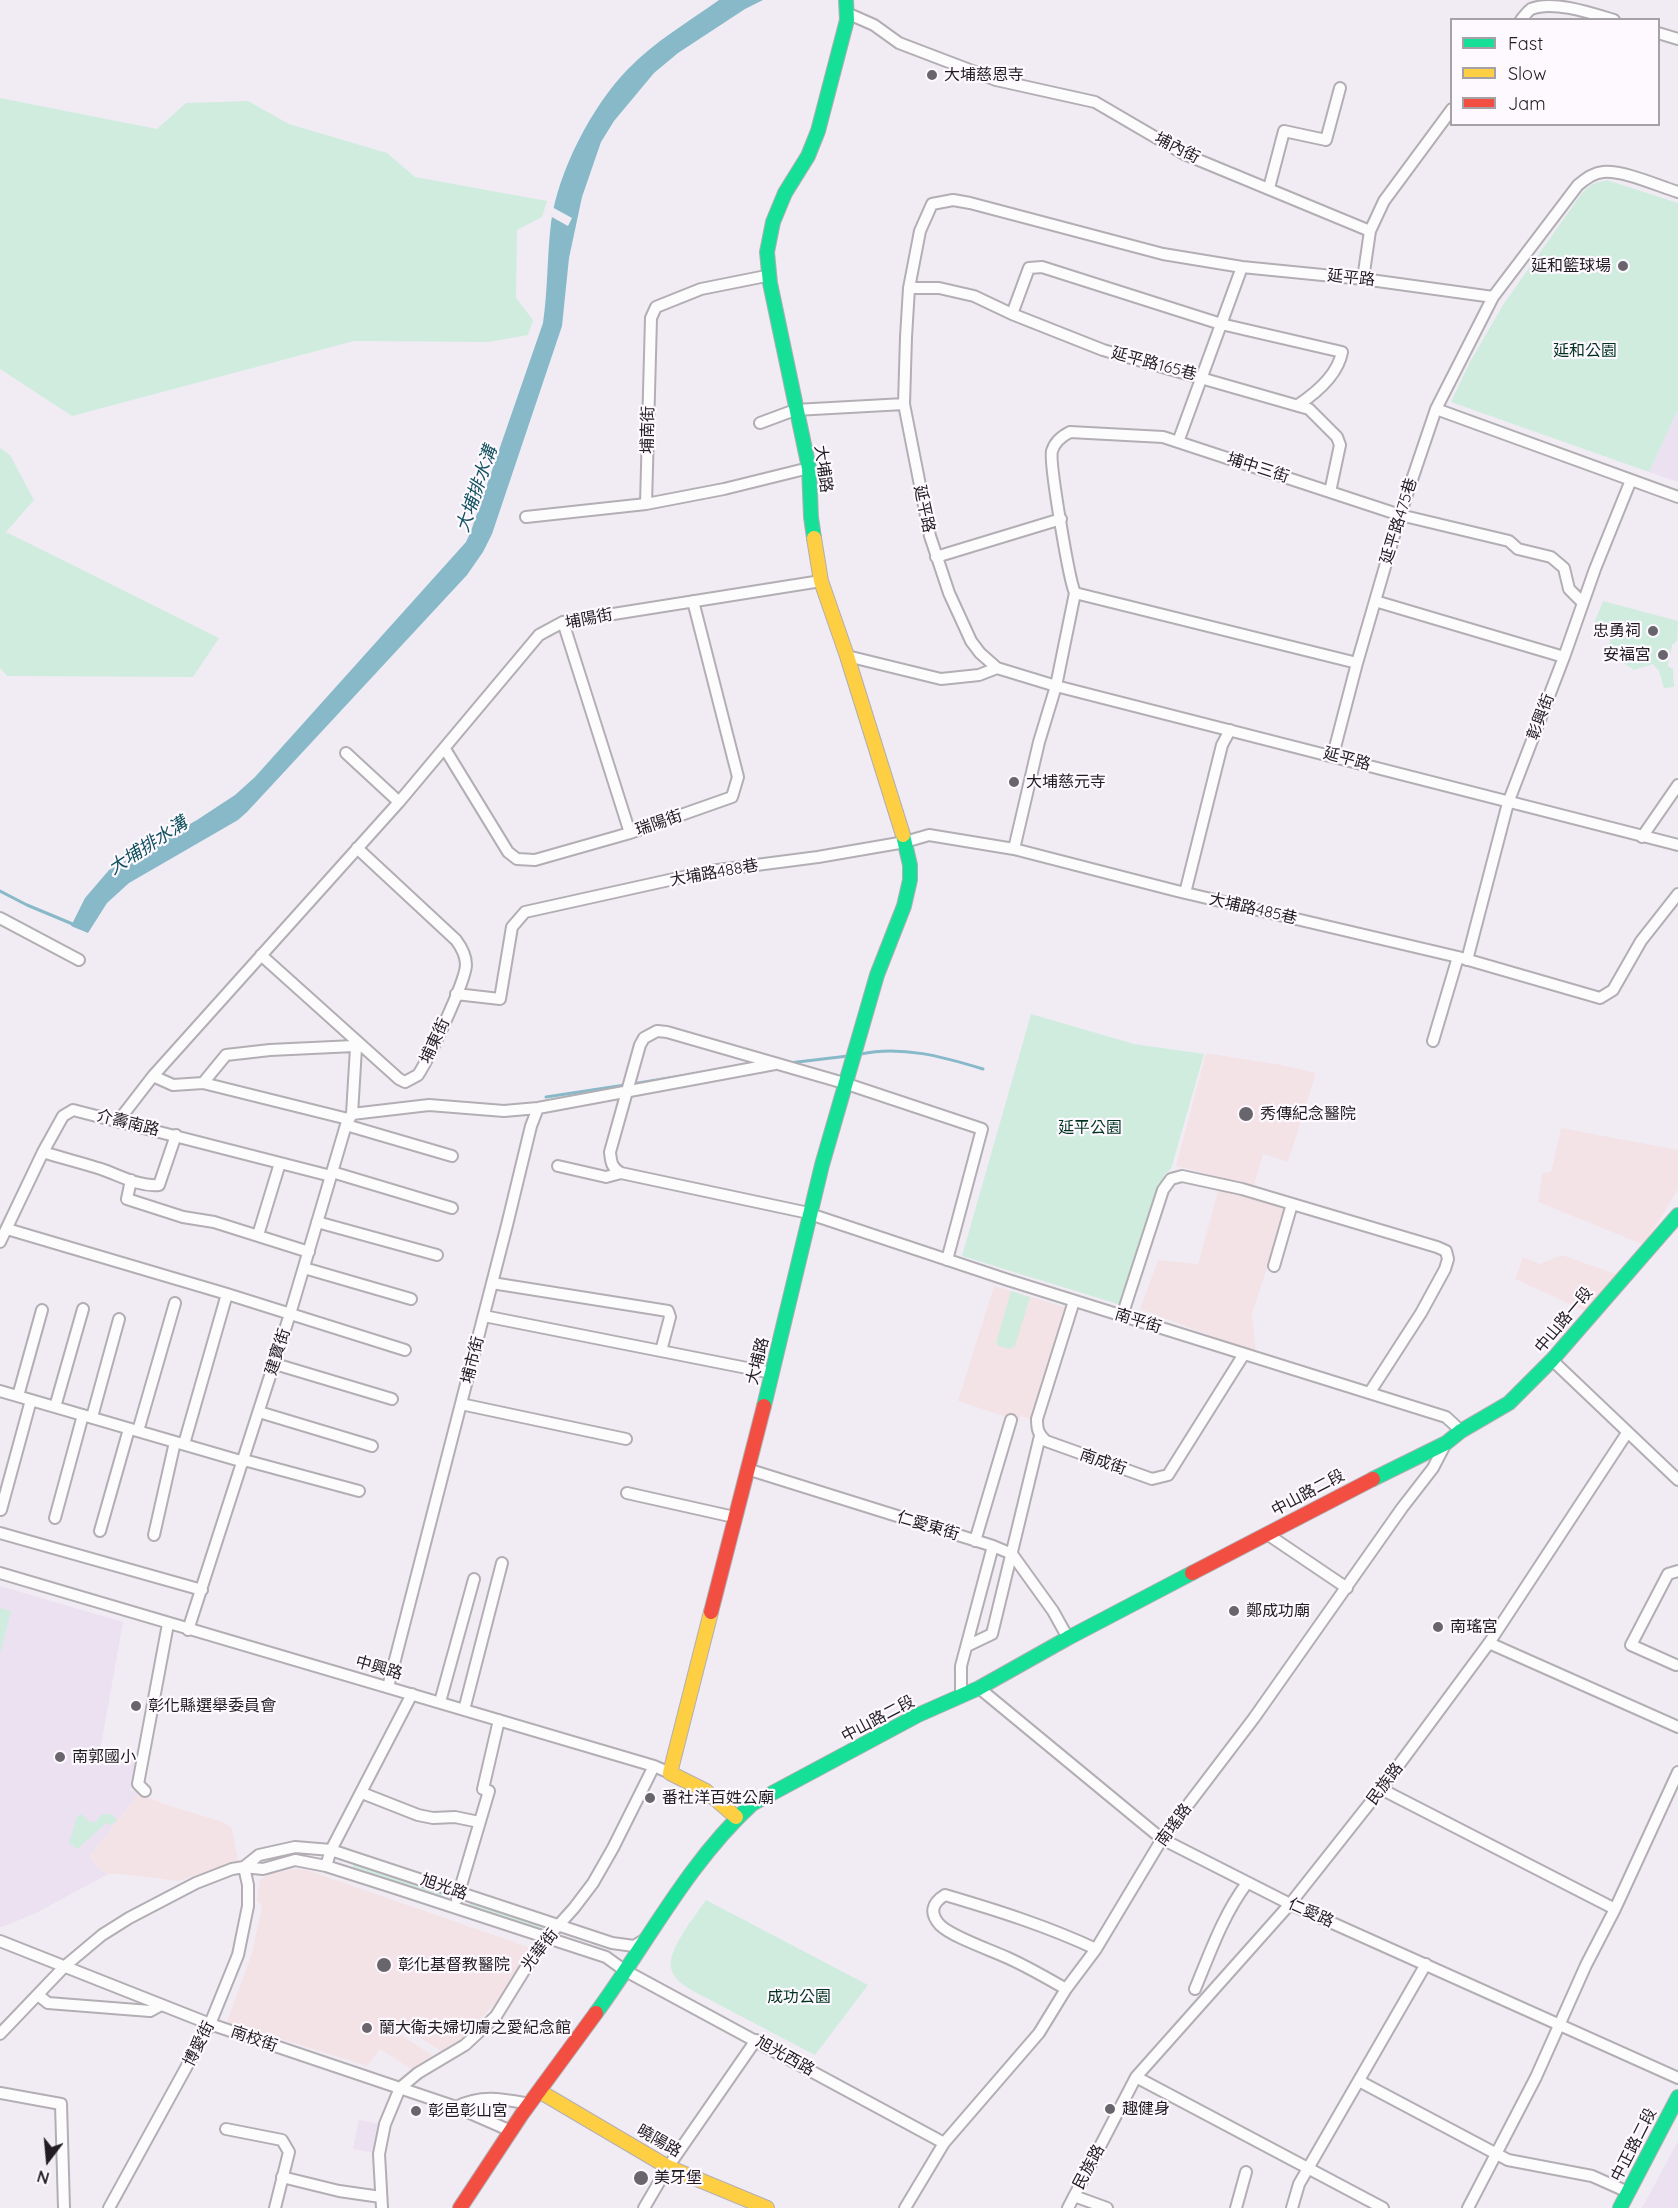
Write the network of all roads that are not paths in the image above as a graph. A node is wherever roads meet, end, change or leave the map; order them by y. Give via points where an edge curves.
1 (847, 7) edge
2 (1523, 18) edge
3 (1607, 18) edge
4 (1660, 33) edge
5 (1678, 39) edge
6 (1340, 88) dead end
7 (1450, 112) edge
8 (1269, 188) junction
9 (1678, 192) edge
10 (1370, 231) junction
11 (1242, 267) junction
12 (766, 276) junction
13 (1363, 279) junction
14 (909, 288) junction
15 (1493, 297) junction
16 (1012, 314) junction
17 (1221, 324) junction
18 (1201, 377) junction
19 (904, 404) junction
20 (1298, 405) junction
21 (1436, 409) junction
22 (795, 410) junction
23 (760, 423) dead end
24 (1179, 442) junction
25 (809, 468) junction
26 (1631, 480) junction
27 (1330, 492) junction
28 (1678, 497) edge
29 (646, 504) junction
30 (1400, 514) junction
31 (526, 517) dead end
32 (1061, 519) junction
33 (936, 557) junction
34 (821, 581) junction
35 (1075, 593) junction
36 (693, 601) junction
37 (1375, 601) junction
38 (1583, 603) junction
39 (563, 622) junction
40 (847, 656) junction
41 (1564, 657) junction
42 (1357, 663) junction
43 (997, 668) junction
44 (1056, 686) junction
45 (1230, 730) junction
46 (445, 748) junction
47 (346, 753) dead end
48 (1333, 755) junction
49 (1678, 785) edge
50 (399, 802) junction
51 (1508, 803) junction
52 (630, 832) junction
53 (1642, 837) junction
54 (905, 842) junction
55 (1678, 845) edge
56 (357, 848) junction
57 (1014, 849) junction
58 (1185, 893) junction
59 (1678, 894) edge
60 (0, 918) edge
61 (261, 955) junction
62 (1463, 958) junction
63 (79, 960) dead end
64 (456, 994) junction
65 (1433, 1041) dead end
66 (778, 1064) junction
67 (153, 1076) junction
68 (202, 1083) junction
69 (844, 1083) junction
70 (627, 1091) junction
71 (538, 1108) junction
72 (119, 1120) junction
73 (349, 1120) junction
74 (176, 1135) junction
75 (43, 1152) junction
76 (452, 1156) dead end
77 (280, 1162) junction
78 (558, 1166) dead end
79 (621, 1173) junction
80 (331, 1174) junction
81 (131, 1180) junction
82 (1292, 1204) junction
83 (452, 1208) dead end
84 (811, 1215) junction
85 (1678, 1215) edge
86 (318, 1222) junction
87 (8, 1228) junction
88 (258, 1235) junction
89 (0, 1242) edge
90 (309, 1252) junction
91 (436, 1256) dead end
92 (947, 1260) junction
93 (1274, 1266) dead end
94 (304, 1268) junction
95 (492, 1283) junction
96 (227, 1294) junction
97 (411, 1299) dead end
98 (1074, 1301) junction
99 (175, 1303) dead end
100 (82, 1309) dead end
101 (42, 1310) dead end
102 (290, 1314) junction
103 (484, 1316) junction
104 (1122, 1316) junction
105 (119, 1319) dead end
106 (405, 1350) dead end
107 (661, 1352) junction
108 (1244, 1354) junction
109 (1552, 1360) junction
110 (275, 1364) junction
111 (772, 1373) junction
112 (0, 1391) edge
113 (1370, 1392) junction
114 (18, 1396) junction
115 (392, 1399) dead end
116 (31, 1400) junction
117 (461, 1404) junction
118 (55, 1407) junction
119 (259, 1412) junction
120 (87, 1416) junction
121 (1011, 1420) dead end
122 (134, 1430) junction
123 (1461, 1431) junction
124 (1627, 1433) junction
125 (1040, 1436) junction
126 (626, 1439) dead end
127 (180, 1443) junction
128 (1446, 1443) junction
129 (372, 1446) dead end
130 (244, 1461) junction
131 (747, 1469) junction
132 (1678, 1480) edge
133 (360, 1491) dead end
134 (627, 1493) dead end
135 (1, 1510) edge
136 (734, 1516) junction
137 (55, 1518) dead end
138 (100, 1531) dead end
139 (0, 1533) edge
140 (1268, 1534) junction
141 (154, 1535) dead end
142 (975, 1541) junction
143 (993, 1546) junction
144 (1012, 1554) junction
145 (502, 1563) dead end
146 (1678, 1570) edge
147 (0, 1573) edge
148 (474, 1579) dead end
149 (1347, 1588) junction
150 (202, 1590) junction
151 (168, 1624) junction
152 (188, 1630) junction
153 (1068, 1638) junction
154 (1489, 1643) junction
155 (967, 1646) junction
156 (1676, 1665) dead end
157 (388, 1688) junction
158 (980, 1688) junction
159 (412, 1694) junction
160 (961, 1696) junction
161 (440, 1702) junction
162 (464, 1710) junction
163 (499, 1720) junction
164 (1678, 1727) edge
165 (654, 1766) junction
166 (1678, 1772) edge
167 (670, 1773) junction
168 (1382, 1789) junction
169 (145, 1791) dead end
170 (362, 1792) junction
171 (736, 1818) junction
172 (479, 1822) junction
173 (1162, 1839) junction
174 (331, 1850) junction
175 (326, 1866) junction
176 (244, 1867) junction
177 (1247, 1883) junction
178 (459, 1892) junction
179 (1290, 1904) junction
180 (454, 1908) junction
181 (1615, 1909) junction
182 (558, 1926) junction
183 (546, 1938) junction
184 (644, 1940) junction
185 (0, 1941) edge
186 (1096, 1949) junction
187 (1426, 1964) junction
188 (65, 1966) junction
189 (624, 1970) junction
190 (1066, 1989) junction
191 (1195, 1989) dead end
192 (38, 1995) junction
193 (161, 2005) junction
194 (210, 2024) junction
195 (1559, 2025) junction
196 (0, 2034) edge
197 (756, 2040) junction
198 (1136, 2077) junction
199 (1678, 2078) edge
200 (1359, 2081) junction
201 (400, 2088) junction
202 (539, 2091) junction
203 (0, 2093) edge
204 (1678, 2097) edge
205 (530, 2104) junction
206 (456, 2107) junction
207 (226, 2129) dead end
208 (511, 2131) junction
209 (944, 2143) junction
210 (1495, 2153) junction
211 (668, 2167) junction
212 (1310, 2168) junction
213 (1246, 2172) dead end
214 (282, 2177) junction
215 (1628, 2192) junction
216 (1074, 2196) junction
217 (381, 2203) edge
218 (64, 2208) edge
219 (109, 2208) edge
220 (275, 2208) edge
221 (460, 2208) edge
222 (644, 2208) edge
223 (767, 2208) edge
224 (905, 2208) edge
225 (1068, 2208) edge
226 (1107, 2208) edge
227 (1236, 2208) edge
228 (1292, 2208) edge
229 (1383, 2208) edge
230 (1468, 2208) edge
231 (1620, 2208) edge

1 - 8 street, 埔內街 via 899,43 996,80 1095,102 1184,154
1 - 12 main road, 大埔路 via 822,121 769,232
2 - 3 street via 1532,8 1547,3
4 - 5 street
6 - 8 street via 1326,140 1284,130
7 - 10 street via 1384,201
8 - 10 street, 埔內街
9 - 15 street, 延平路475巷 via 1615,172 1590,176 1578,185
10 - 13 street
11 - 13 street, 延平路
11 - 14 street, 延平路 via 1163,254 953,200 932,204 920,231
11 - 17 street
12 - 22 main road, 大埔路
12 - 29 street, 埔南街 via 701,289 656,307 651,318
13 - 15 street, 延平路
14 - 16 street, 延平路165巷 via 939,288 974,296
14 - 19 street, 延平路
15 - 21 street, 延平路475巷
16 - 17 street via 1029,268 1042,267
16 - 18 street, 延平路165巷 via 1103,350
17 - 18 street
17 - 20 street via 1342,352 1340,364 1312,396
18 - 20 street, 延平路165巷
18 - 24 street
19 - 22 street
19 - 33 street, 延平路
20 - 27 street, 延平路165巷 via 1309,409 1340,445
21 - 26 street
21 - 30 street, 延平路475巷
22 - 23 street
22 - 25 main road, 大埔路
24 - 27 street, 埔中三街
24 - 32 street, 埔中三街 via 1163,437 1071,432 1059,438 1051,455
25 - 29 street
25 - 34 main road, 大埔路 via 811,517
26 - 28 street
26 - 38 street, 彰興街
27 - 30 street, 埔中三街
29 - 31 street
30 - 37 street, 延平路475巷
30 - 38 street, 埔中三街 via 1551,557 1564,568 1569,589
32 - 33 street
32 - 35 street, 埔中三街
33 - 43 street, 延平路 via 971,641
34 - 36 street, 埔陽街
34 - 40 main road, 大埔路
35 - 42 street
35 - 44 street
36 - 39 street, 埔陽街
36 - 52 street, 瑞陽街 via 738,777 737,787 732,797
37 - 41 street
37 - 42 street, 延平路475巷
38 - 41 street, 彰興街
39 - 46 street, 埔陽街 via 539,636
39 - 52 street
40 - 43 street via 941,679 979,675
40 - 54 main road, 大埔路
41 - 51 street, 彰興街
42 - 48 street, 延平路475巷
43 - 44 street, 延平路
44 - 45 street, 延平路
44 - 57 street
45 - 48 street, 延平路
45 - 58 street via 1222,746
46 - 50 street, 埔陽街
46 - 52 street, 瑞陽街 via 508,852 517,859 535,860
47 - 50 street
48 - 51 street, 延平路
49 - 53 street
50 - 56 street, 埔陽街
51 - 53 street, 延平路
51 - 62 street, 彰興街
53 - 55 street, 延平路
54 - 57 street, 大埔路485巷 via 929,835
54 - 64 street, 大埔路488巷 via 710,871 525,912 512,927 500,999
54 - 69 main road, 大埔路 via 910,880 904,906
56 - 61 street, 埔陽街
56 - 64 street, 埔東街 via 462,948 466,968
57 - 58 street, 大埔路485巷
58 - 62 street, 大埔路485巷
59 - 62 street, 大埔路485巷 via 1641,941 1613,990 1600,998
60 - 63 street
61 - 64 street, 埔東街 via 405,1082 418,1076 423,1068
61 - 67 street, 埔陽街
62 - 65 street, 彰興街
66 - 69 street
66 - 70 street
66 - 70 street via 657,1030 640,1045
67 - 68 street via 173,1085
67 - 72 street, 埔陽街
68 - 73 street
68 - 73 street, 建寶街 via 226,1055 354,1046
69 - 84 main road, 大埔路
69 - 92 street via 982,1129
70 - 71 street
70 - 79 street via 610,1152 611,1162
71 - 73 street via 504,1112 429,1105
71 - 95 street
72 - 74 street, 介壽南路
72 - 75 street, 介壽南路 via 73,1110 63,1116
73 - 76 street
73 - 80 street, 建寶街
74 - 77 street, 介壽南路
74 - 81 street via 159,1185
75 - 81 street
75 - 87 street, 介壽南路
77 - 80 street, 介壽南路
77 - 88 street
78 - 79 street, 南平街 via 606,1177
79 - 84 street, 南平街
80 - 83 street, 介壽南路
80 - 86 street, 建寶街
81 - 88 street via 127,1199
82 - 93 street
82 - 104 street via 1182,1176 1171,1179 1163,1190
82 - 113 street via 1446,1251 1445,1269
84 - 92 street, 南平街
84 - 111 main road, 大埔路
85 - 109 main road, 中山路一段
86 - 90 street, 建寶街
86 - 91 street
87 - 89 street, 介壽南路
87 - 96 street
88 - 90 street
90 - 94 street, 建寶街
92 - 98 street, 南平街
94 - 97 street
94 - 102 street, 建寶街
95 - 103 street
95 - 107 street via 668,1311
96 - 102 street
96 - 127 street
98 - 104 street, 南平街
98 - 125 street via 1037,1419
99 - 122 street
100 - 118 street
101 - 114 street
102 - 106 street
102 - 110 street, 建寶街
103 - 107 street, 埔市街
103 - 117 street, 埔市街
104 - 108 street, 南平街
105 - 120 street
107 - 111 street, 埔市街
108 - 113 street, 南平街
108 - 125 street, 南成街 via 1168,1475 1152,1479 1046,1442
109 - 123 main road, 中山路一段 via 1509,1403
109 - 124 street
110 - 115 street
110 - 119 street, 建寶街
111 - 131 main road, 大埔路
112 - 114 street
113 - 123 street, 南平街 via 1446,1417
114 - 116 street
116 - 118 street
116 - 135 street
117 - 126 street
117 - 157 street, 埔市街
118 - 120 street
119 - 129 street
119 - 130 street, 建寶街
120 - 122 street
120 - 137 street
121 - 142 street
122 - 127 street
122 - 138 street
123 - 128 main road, 中山路二段
124 - 132 street
124 - 154 street, 民族路
125 - 144 street
127 - 130 street
127 - 141 street
128 - 140 main road, 中山路二段
128 - 149 street, 南瑤路 via 1433,1468
130 - 133 street
130 - 150 street, 建寶街
131 - 136 main road, 大埔路
131 - 142 street, 仁愛東街
134 - 136 street
136 - 167 main road, 大埔路
139 - 150 street
140 - 149 street
140 - 153 main road, 中山路二段
142 - 143 street, 仁愛東街
143 - 144 street, 仁愛東街
143 - 155 street
144 - 153 street
144 - 155 street via 992,1634
145 - 162 street
146 - 156 street via 1668,1574 1631,1645
147 - 151 street, 中興路
148 - 161 street
149 - 173 street, 南瑤路
150 - 152 street, 建寶街
151 - 152 street, 中興路
151 - 169 street via 138,1784
152 - 157 street, 中興路
153 - 158 main road, 中山路二段
154 - 164 street
154 - 168 street, 民族路
155 - 160 street via 961,1666
157 - 159 street, 中興路
158 - 160 main road, 中山路二段
158 - 173 street, 仁愛路
159 - 161 street, 中興路
159 - 170 street
160 - 171 main road, 中山路二段 via 752,1804
161 - 162 street, 中興路
162 - 163 street, 中興路
163 - 165 street, 中興路
163 - 172 street via 483,1789 489,1791
165 - 167 street, 中興路
165 - 182 street, 光華街 via 597,1876
166 - 181 street
167 - 171 main road, 中興路 via 690,1780 714,1796
168 - 179 street, 民族路
168 - 181 street
170 - 172 street via 418,1815
170 - 174 street
171 - 184 main road, 中山路二段 via 708,1849
172 - 178 street
173 - 177 street, 仁愛路
173 - 186 street, 南瑤路
174 - 175 street
174 - 176 street, 旭光路 via 295,1847 259,1855
174 - 178 street, 旭光路
175 - 176 street, 旭光路 via 295,1860 262,1869
175 - 180 street, 旭光路
176 - 188 street, 旭光路 via 196,1883 152,1905 102,1935
176 - 194 street, 博愛街 via 248,1885 246,1925
177 - 179 street, 仁愛路
177 - 191 street via 1214,1938
178 - 180 street
178 - 182 street, 旭光路
179 - 187 street, 仁愛路
179 - 198 street, 民族路
180 - 183 street, 旭光路
181 - 195 street
182 - 183 street, 光華街
182 - 184 street, 旭光路 via 624,1946
183 - 189 street, 旭光路 via 606,1957
183 - 201 street, 光華街 via 496,2016 465,2045
184 - 189 main road, 中山路二段
185 - 188 street, 南校街
186 - 190 street, 南瑤路
186 - 190 street via 1054,1929 945,1894 936,1901 934,1915 947,1930
187 - 195 street, 仁愛路
187 - 200 street
188 - 192 street, 旭光路
188 - 193 street, 南校街
189 - 197 street, 旭光西路
189 - 202 main road, 中山路二段
190 - 209 street, 南瑤路 via 1039,2033
192 - 193 street via 48,2003 150,2011
192 - 196 street, 旭光路
193 - 194 street, 南校街
194 - 201 street, 南校街
194 - 219 street, 博愛街
195 - 199 street, 仁愛路
195 - 210 street
197 - 209 street, 旭光西路
197 - 211 street
198 - 212 street
198 - 216 street, 民族路
200 - 210 street
200 - 212 street
201 - 206 street, 南校街
201 - 217 street, 光華街 via 385,2124 379,2154
202 - 205 main road, 中山路二段
202 - 211 main road, 曉陽路
203 - 218 street via 61,2104
204 - 215 main road, 中正路二段
205 - 206 street via 502,2099 471,2100
205 - 208 main road, 中山路二段
206 - 208 street, 南校街
207 - 214 street via 282,2140 289,2152
208 - 221 main road, 中山路二段
209 - 224 street, 南瑤路
210 - 215 street via 1508,2160 1592,2176
210 - 230 street
211 - 222 street
211 - 223 main road, 曉陽路
212 - 228 street via 1299,2184
212 - 229 street
213 - 227 street
214 - 217 street
214 - 220 street
215 - 231 main road, 中正路二段
216 - 225 street, 民族路
216 - 226 street

